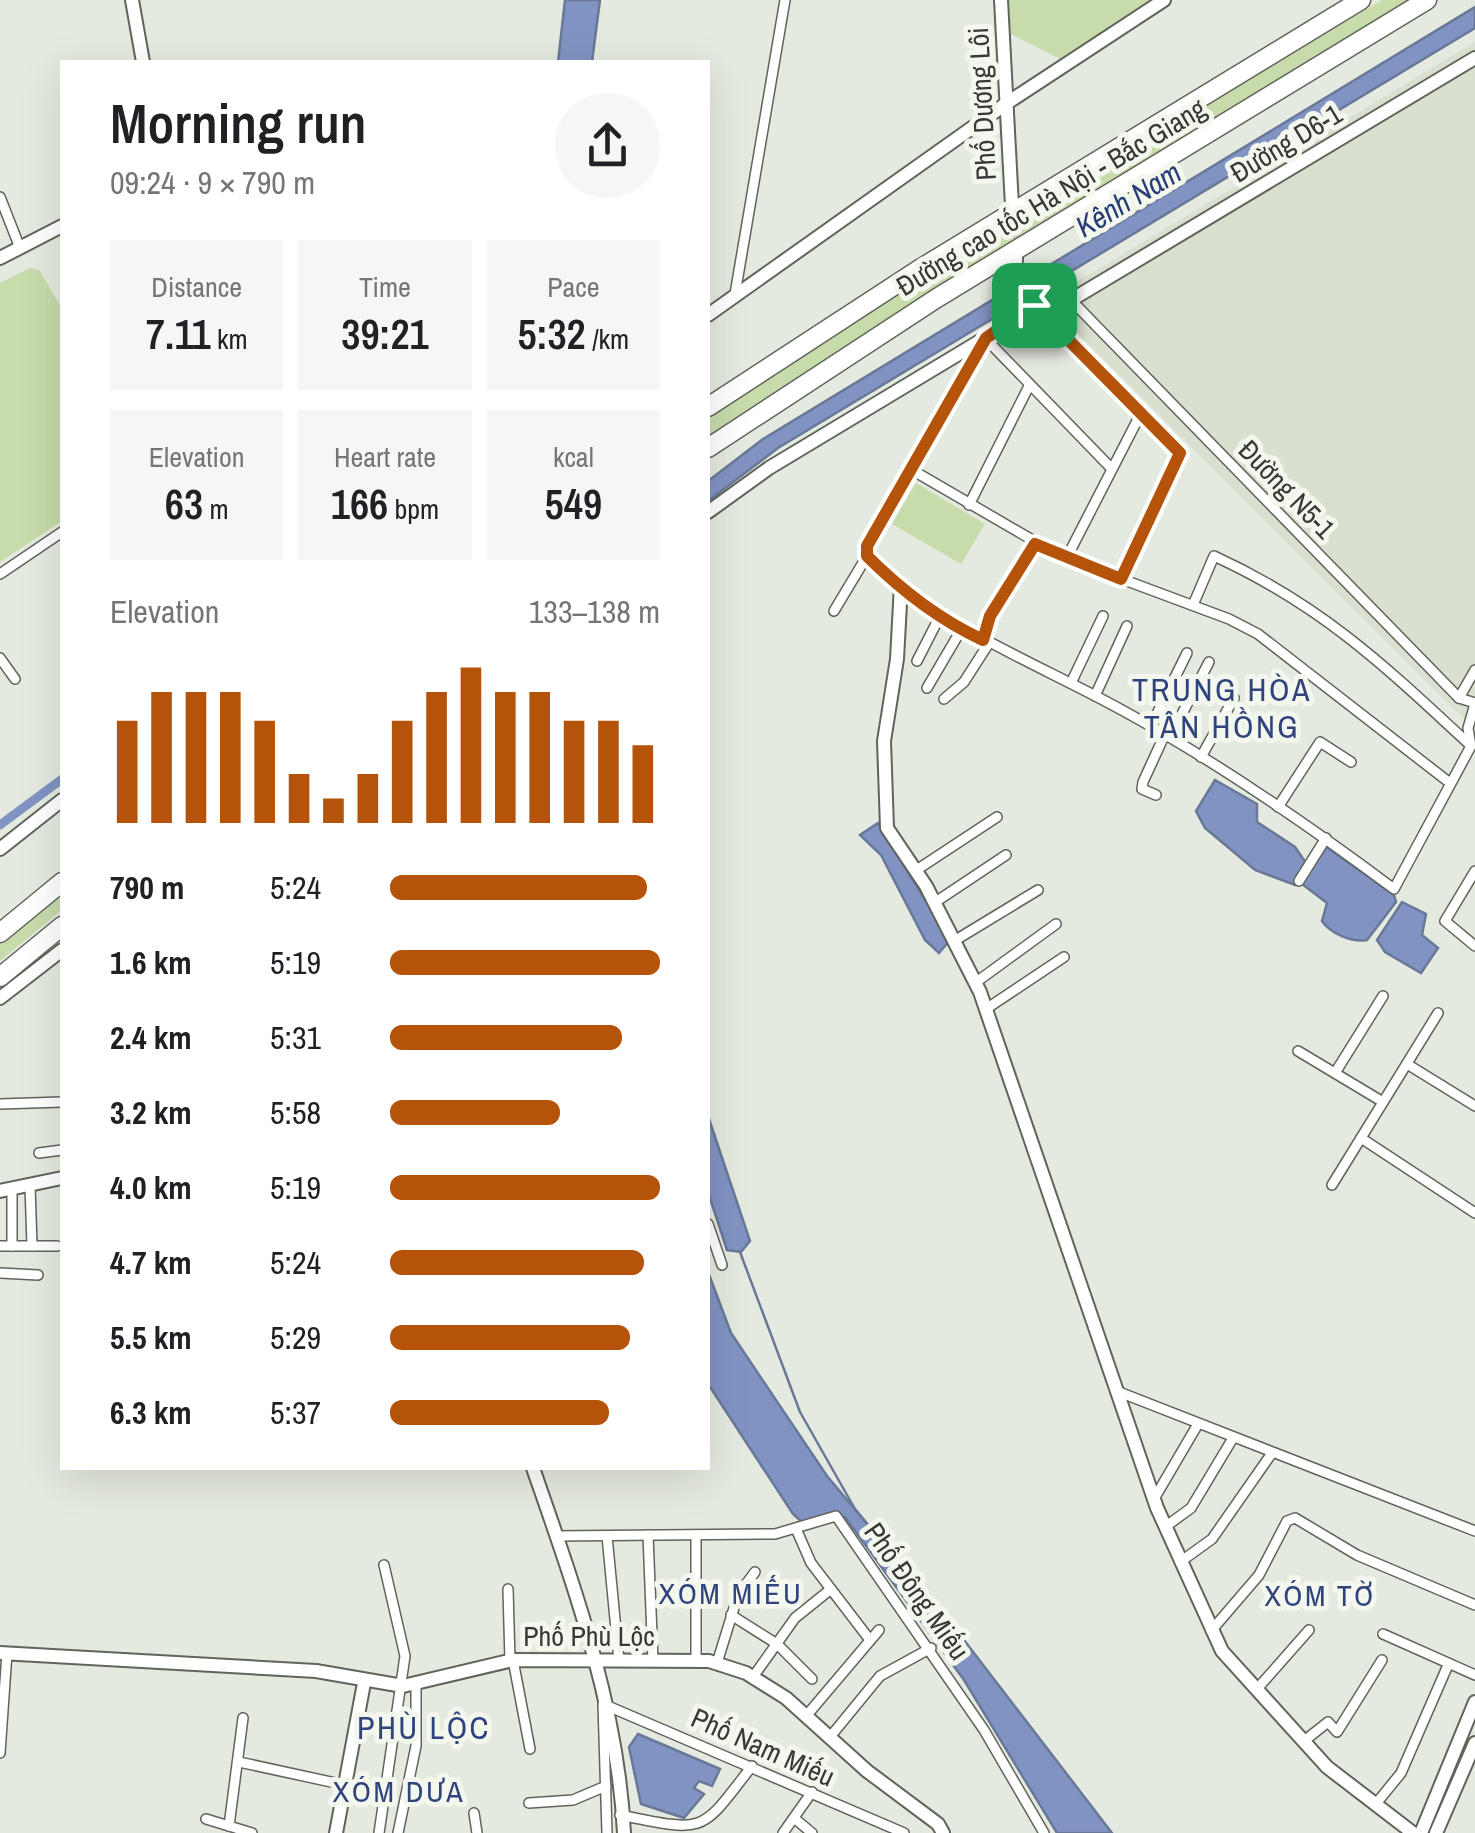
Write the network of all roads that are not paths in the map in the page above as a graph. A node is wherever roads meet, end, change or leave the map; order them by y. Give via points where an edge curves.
1 (132, 0) edge
2 (784, 0) edge
3 (1001, 0) edge
4 (1164, 0) edge
5 (1362, 0) edge
6 (1427, 0) edge
7 (1475, 58) edge
8 (142, 60) edge
9 (1007, 103) junction
10 (0, 197) edge
11 (1012, 206) tunnel mouth
12 (2, 210) edge
13 (60, 227) edge
14 (20, 248) junction
15 (0, 258) edge
16 (1016, 263) tunnel mouth
17 (735, 294) junction
18 (1071, 300) junction
19 (1034, 305) junction
20 (1014, 312) junction
21 (710, 313) edge
22 (986, 338) junction
23 (1029, 386) junction
24 (710, 406) edge
25 (1140, 415) junction
26 (710, 447) edge
27 (912, 470) junction
28 (1112, 470) junction
29 (969, 505) junction
30 (710, 511) edge
31 (60, 533) edge
32 (1035, 544) junction
33 (867, 556) junction
34 (1066, 558) junction
35 (0, 574) edge
36 (1121, 579) junction
37 (901, 585) junction
38 (1193, 606) junction
39 (834, 611) dead end
40 (940, 616) junction
41 (1103, 616) dead end
42 (1127, 626) dead end
43 (961, 630) junction
44 (986, 642) junction
45 (1187, 652) dead end
46 (0, 658) edge
47 (916, 661) dead end
48 (1209, 662) dead end
49 (1475, 670) edge
50 (15, 679) dead end
51 (1071, 683) junction
52 (927, 688) dead end
53 (1094, 696) junction
54 (1234, 698) dead end
55 (1459, 698) junction
56 (944, 699) dead end
57 (1475, 704) edge
58 (1151, 726) junction
59 (1167, 736) junction
60 (1473, 747) edge
61 (1201, 757) junction
62 (1352, 762) dead end
63 (1450, 783) junction
64 (1156, 795) dead end
65 (60, 802) edge
66 (1278, 807) junction
67 (997, 817) dead end
68 (1326, 838) junction
69 (0, 849) edge
70 (1006, 854) dead end
71 (915, 871) junction
72 (1475, 871) edge
73 (1301, 878) dead end
74 (60, 884) edge
75 (1038, 890) dead end
76 (934, 903) junction
77 (1056, 924) dead end
78 (0, 933) edge
79 (60, 934) edge
80 (954, 942) junction
81 (1475, 946) edge
82 (1064, 956) dead end
83 (0, 976) edge
84 (975, 983) junction
85 (1383, 996) dead end
86 (0, 998) edge
87 (986, 1009) junction
88 (1438, 1014) dead end
89 (1298, 1051) dead end
90 (1406, 1064) junction
91 (1335, 1073) junction
92 (1383, 1102) junction
93 (0, 1104) edge
94 (60, 1104) edge
95 (1475, 1106) edge
96 (1361, 1138) junction
97 (60, 1150) edge
98 (39, 1153) dead end
99 (60, 1178) edge
100 (30, 1185) junction
101 (1332, 1185) dead end
102 (6, 1190) edge
103 (1475, 1212) edge
104 (710, 1230) edge
105 (0, 1246) edge
106 (12, 1246) junction
107 (32, 1246) junction
108 (57, 1246) dead end
109 (722, 1265) dead end
110 (0, 1273) edge
111 (38, 1274) dead end
112 (1119, 1392) junction
113 (1198, 1424) junction
114 (1233, 1438) junction
115 (1272, 1453) junction
116 (533, 1470) edge
117 (1154, 1499) junction
118 (1165, 1527) junction
119 (797, 1531) junction
120 (1475, 1532) edge
121 (648, 1535) junction
122 (696, 1535) junction
123 (556, 1536) junction
124 (607, 1536) junction
125 (1180, 1562) junction
126 (384, 1565) dead end
127 (756, 1572) dead end
128 (508, 1589) dead end
129 (830, 1590) junction
130 (1475, 1606) edge
131 (731, 1615) junction
132 (879, 1630) dead end
133 (1308, 1630) dead end
134 (1211, 1632) junction
135 (1383, 1634) dead end
136 (870, 1640) junction
137 (778, 1644) junction
138 (930, 1648) junction
139 (4, 1653) edge
140 (512, 1660) junction
141 (696, 1660) junction
142 (1382, 1660) dead end
143 (596, 1661) junction
144 (619, 1661) junction
145 (653, 1661) junction
146 (716, 1663) junction
147 (1448, 1665) junction
148 (1475, 1675) edge
149 (753, 1677) junction
150 (812, 1679) dead end
151 (364, 1683) junction
152 (409, 1686) junction
153 (1257, 1690) junction
154 (1475, 1702) edge
155 (603, 1704) junction
156 (807, 1714) junction
157 (243, 1718) dead end
158 (830, 1737) junction
159 (1304, 1741) junction
160 (1475, 1743) edge
161 (530, 1749) dead end
162 (0, 1752) edge
163 (239, 1762) junction
164 (752, 1766) junction
165 (1468, 1781) edge
166 (345, 1785) junction
167 (606, 1786) junction
168 (812, 1792) junction
169 (529, 1804) dead end
170 (1375, 1805) junction
171 (474, 1812) dead end
172 (608, 1814) junction
173 (623, 1816) junction
174 (794, 1818) junction
175 (206, 1819) dead end
176 (230, 1826) junction
177 (252, 1833) edge
178 (336, 1833) edge
179 (379, 1833) edge
180 (398, 1833) edge
181 (477, 1833) edge
182 (607, 1833) edge
183 (624, 1833) edge
184 (783, 1833) edge
185 (812, 1833) edge
186 (904, 1833) edge
187 (942, 1833) edge
188 (1044, 1833) edge
189 (1417, 1833) edge
190 (1436, 1833) edge

1 - 8 street
2 - 17 street
3 - 9 street, Phố Dương Lôi
4 - 9 street
5 - 24 highway, Đường cao tốc Hà Nội - Bắc Giang via 918,270
6 - 26 highway, Đường cao tốc Hà Nội - Bắc Giang via 936,298
7 - 18 street, Đường D6-1
9 - 11 street, Phố Dương Lôi
9 - 17 street
10 - 12 street
12 - 14 street
13 - 14 street
14 - 15 street
16 - 20 street
17 - 21 street
18 - 19 street via 1054,293
18 - 55 street, Đường N5-1
19 - 20 street
19 - 25 street
20 - 22 street
22 - 23 street
22 - 27 street
22 - 30 street
23 - 28 street
23 - 29 street
25 - 28 street
25 - 36 street via 1180,453
27 - 29 street
27 - 33 street
28 - 34 street
29 - 32 street
31 - 35 street
32 - 34 street
32 - 44 street via 990,616
33 - 37 street
33 - 39 street
34 - 36 street
36 - 38 street
37 - 40 street
37 - 71 street via 884,793 887,828
38 - 60 street via 1214,556 1265,580 1336,625
38 - 63 street via 1258,634
40 - 43 street
40 - 47 street
41 - 51 street
42 - 53 street
43 - 44 street
43 - 52 street
44 - 51 street
44 - 56 street via 964,682
45 - 58 street
46 - 50 street
48 - 59 street
49 - 55 street
51 - 53 street
53 - 58 street
54 - 61 street
55 - 57 street, Đường N5-1
57 - 60 street via 1468,728
58 - 59 street
59 - 61 street
59 - 64 street via 1142,782 1142,789
60 - 63 street
61 - 66 street
62 - 66 street via 1320,742
63 - 68 street via 1394,889
65 - 69 street
66 - 68 street
67 - 71 street
68 - 73 street
70 - 76 street
71 - 76 street
72 - 81 street via 1445,921
74 - 78 highway
75 - 80 street
76 - 80 street
77 - 84 street
79 - 83 highway
79 - 86 street
80 - 84 street
82 - 87 street
84 - 87 street
85 - 91 street
87 - 112 street
88 - 90 street
89 - 91 street
90 - 92 street
90 - 95 street
91 - 92 street
92 - 96 street
93 - 94 street
96 - 101 street
96 - 103 street
97 - 98 street
99 - 100 street
100 - 102 street
100 - 107 street
102 - 106 street
104 - 109 street
105 - 106 street
106 - 107 street
107 - 108 street
110 - 111 street
112 - 113 street
112 - 117 street
113 - 114 street
113 - 117 street
114 - 115 street
114 - 118 street via 1191,1508
115 - 120 street
115 - 125 street via 1212,1538
116 - 123 street
117 - 118 street
118 - 125 street
119 - 122 street, Phố Đông Miếu
119 - 129 street
119 - 138 street, Phố Đông Miếu via 827,1516 839,1518
121 - 122 street, Phố Đông Miếu
121 - 124 street, Phố Đông Miếu
121 - 145 street
122 - 141 street
123 - 124 street, Phố Đông Miếu
123 - 143 street
124 - 144 street
125 - 134 street
126 - 152 street
127 - 131 street
128 - 140 street
129 - 136 street
129 - 137 street via 795,1618
130 - 134 street via 1357,1556 1295,1518 1287,1521 1260,1575
131 - 137 street
131 - 146 street
132 - 136 street
133 - 153 street
134 - 153 street
135 - 147 street
136 - 156 street
137 - 149 street
137 - 150 street
138 - 158 street via 880,1676
138 - 188 street, Phố Đông Miếu
139 - 151 street, Phố Phù Lộc via 316,1671
139 - 162 street
140 - 143 street, Phố Phù Lộc
140 - 152 street, Phố Phù Lộc
140 - 161 street
141 - 145 street, Phố Phù Lộc
141 - 146 street, Phố Phù Lộc
142 - 159 street via 1337,1732 1328,1722
143 - 144 street, Phố Phù Lộc
143 - 155 street
144 - 145 street, Phố Phù Lộc
146 - 149 street, Phố Phù Lộc
147 - 148 street
147 - 170 street via 1401,1773
149 - 156 street, Phố Phù Lộc
151 - 152 street, Phố Phù Lộc
151 - 166 street
152 - 179 street
152 - 180 street via 416,1746
153 - 159 street
154 - 189 street
155 - 164 street, Phố Nam Miếu
155 - 167 street
155 - 173 street
156 - 158 street, Phố Phù Lộc
157 - 163 street
158 - 187 street, Phố Phù Lộc
159 - 170 street
160 - 165 street
163 - 166 street
163 - 176 street
164 - 168 street, Phố Nam Miếu
164 - 173 street via 704,1829 675,1830
165 - 190 street
166 - 178 street
167 - 169 street via 573,1800
167 - 172 street
168 - 174 street
168 - 186 street, Phố Nam Miếu
170 - 189 street
171 - 181 street
172 - 173 street
172 - 182 street
173 - 183 street
174 - 184 street
174 - 185 street
175 - 176 street
176 - 177 street

